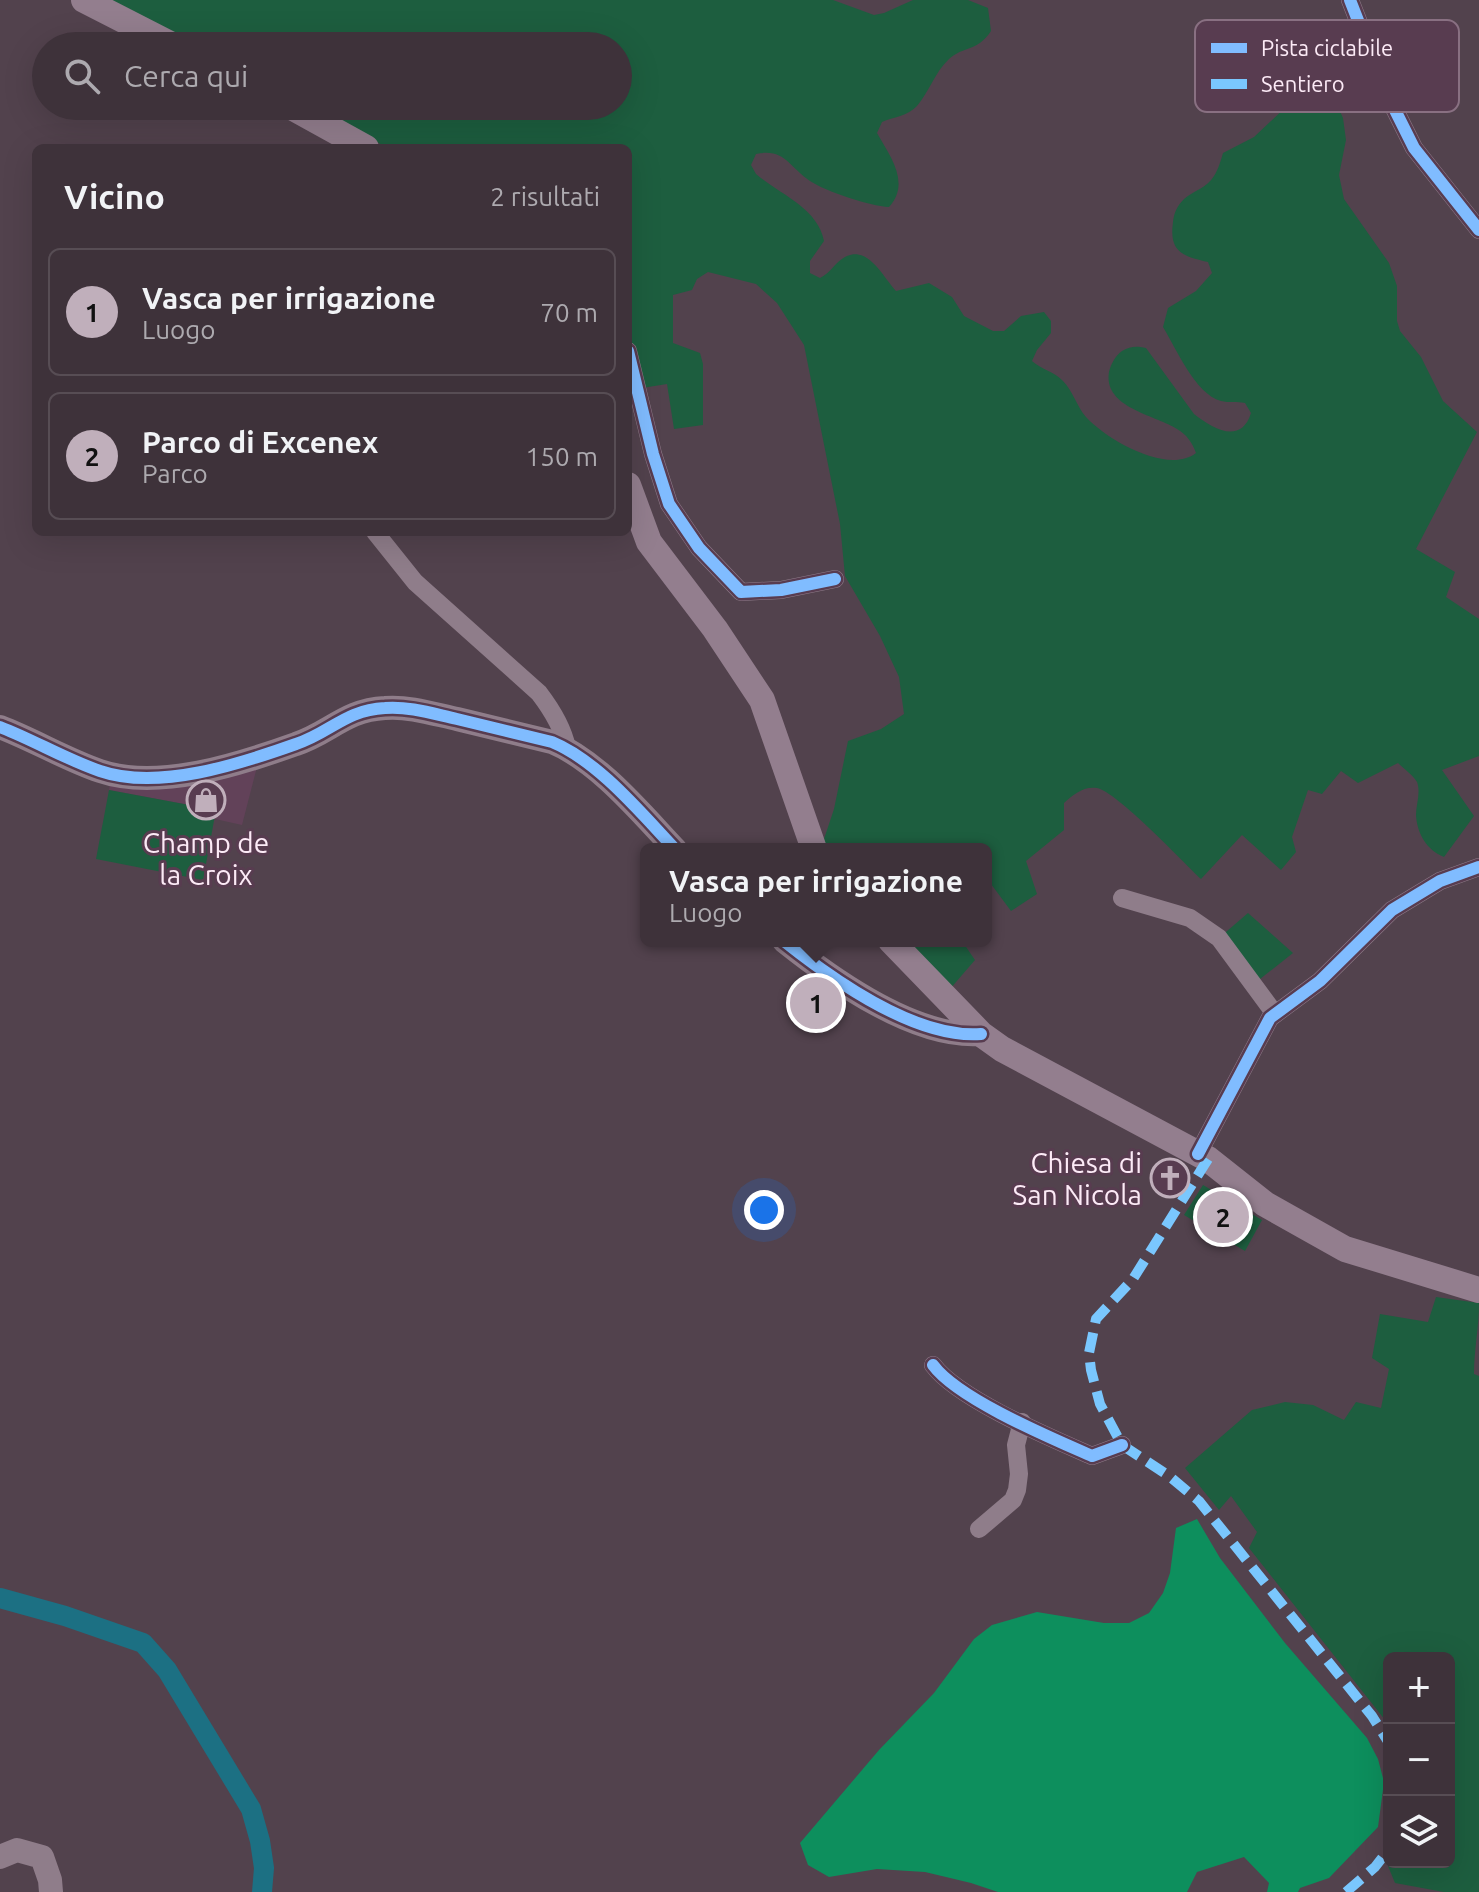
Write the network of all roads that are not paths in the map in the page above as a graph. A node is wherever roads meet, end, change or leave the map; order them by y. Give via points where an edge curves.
1 (84, 0) edge
2 (1350, 0) edge
3 (1358, 20) edge
4 (147, 32) edge
5 (1396, 112) edge
6 (315, 120) edge
7 (359, 144) edge
8 (1479, 230) edge
9 (632, 367) edge
10 (632, 496) edge
11 (378, 536) edge
12 (835, 579) dead end
13 (0, 727) edge
14 (567, 748) junction
15 (669, 843) edge
16 (812, 843) edge
17 (1479, 867) edge
18 (1122, 898) dead end
19 (793, 947) edge
20 (897, 947) edge
21 (1275, 1014) junction
22 (981, 1034) junction
23 (1198, 1154) junction
24 (1479, 1290) edge
25 (933, 1365) dead end
26 (1022, 1422) junction
27 (1122, 1445) dead end
28 (979, 1529) dead end
29 (0, 1857) edge
30 (51, 1892) edge

1 - 4 main road
2 - 3 street
5 - 8 street via 1414,148
6 - 7 main road
9 - 12 street via 669,504 699,548 741,592
10 - 16 main road via 649,542 762,700
11 - 14 street via 415,582 539,693 563,731
13 - 14 street via 103,772 137,779 239,762 300,743 345,717 388,707
14 - 15 street
17 - 21 street via 1440,881 1392,910 1320,981
18 - 21 street via 1190,918 1219,938
19 - 22 street via 905,1018
20 - 22 main road
21 - 23 street
22 - 23 main road
23 - 24 main road via 1265,1204 1345,1249
25 - 26 street via 983,1403
26 - 27 street via 1092,1456
26 - 28 street via 1013,1500
29 - 30 street via 17,1850 42,1857

